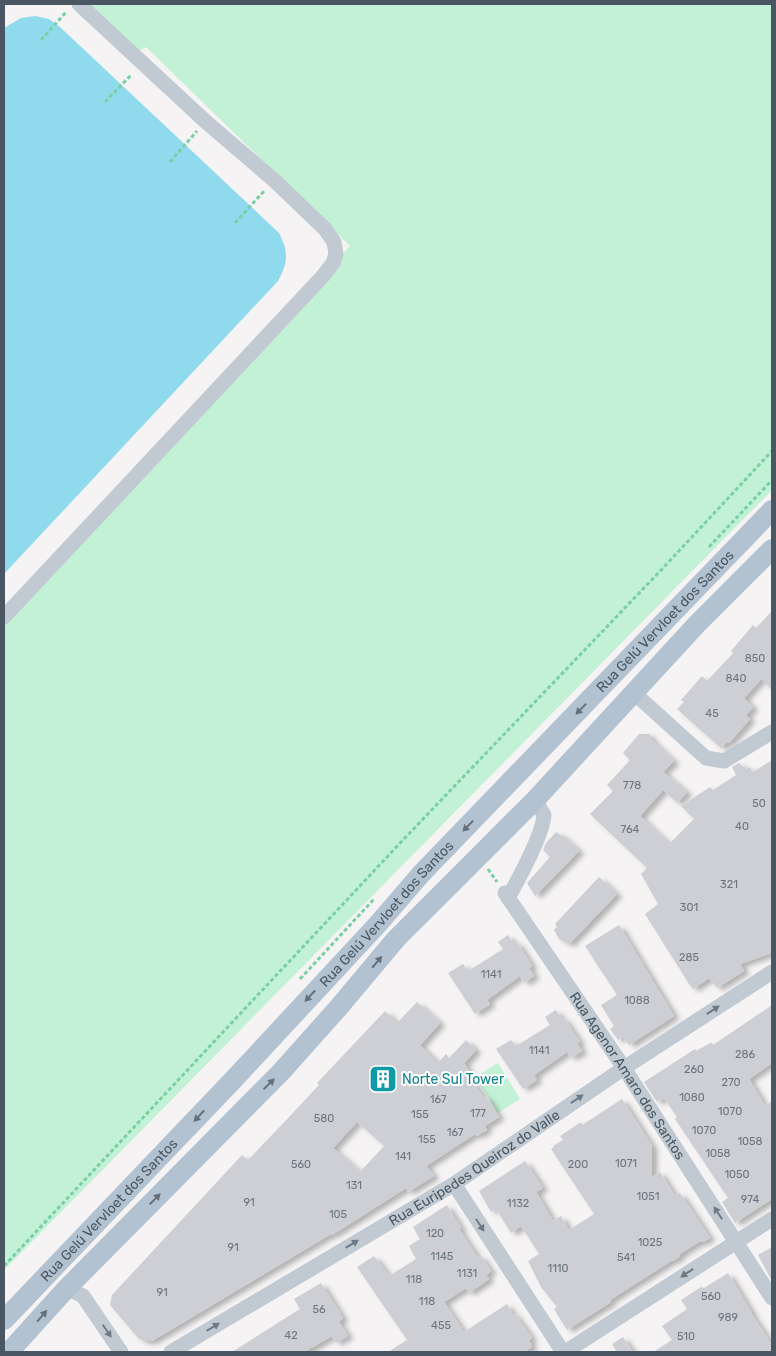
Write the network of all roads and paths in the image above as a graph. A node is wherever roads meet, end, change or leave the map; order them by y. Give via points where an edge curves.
1 (79, 4) edge
2 (59, 19) dead end
3 (41, 40) dead end
4 (125, 81) dead end
5 (105, 102) dead end
6 (188, 141) dead end
7 (170, 162) dead end
8 (253, 202) dead end
9 (235, 222) dead end
10 (772, 451) edge
11 (772, 510) edge
12 (772, 549) edge
13 (4, 617) edge
14 (634, 693) junction
15 (772, 732) edge
16 (535, 800) junction
17 (479, 856) junction
18 (506, 895) junction
19 (772, 972) edge
20 (624, 1068) junction
21 (454, 1184) junction
22 (772, 1219) edge
23 (736, 1242) junction
24 (4, 1266) edge
25 (67, 1288) junction
26 (772, 1298) edge
27 (4, 1320) edge
28 (9, 1352) edge
29 (121, 1352) edge
30 (171, 1352) edge
31 (564, 1352) edge

1 - 13 street via 325,229 334,242 336,254 333,264 323,276
2 - 3 path
4 - 5 path
6 - 7 path
8 - 9 path
10 - 24 path
11 -> 27 main road, Rua Gelú Vervloet dos Santos via 421,874 234,1080
12 - 14 main road, Rua Gelú Vervloet dos Santos via 696,624
14 - 15 street via 706,758 724,761
14 - 16 main road, Rua Gelú Vervloet dos Santos
16 - 17 main road, Rua Gelú Vervloet dos Santos
16 - 18 street via 544,815 542,827 525,866
17 - 18 path
25 -> 17 main road, Rua Gelú Vervloet dos Santos via 281,1072 396,939
18 - 20 street, Rua Agenor Amaro dos Santos
20 -> 19 street, Rua Euripedes Queiroz do Valle
21 -> 20 street, Rua Euripedes Queiroz do Valle
23 -> 20 street, Rua Agenor Amaro dos Santos
30 -> 21 street, Rua Euripedes Queiroz do Valle
21 -> 31 street
22 - 23 street
23 - 26 street, Rua Agenor Amaro dos Santos
23 -> 31 street
28 -> 25 main road, Rua Gelú Vervloet dos Santos
25 -> 29 street via 83,1296

